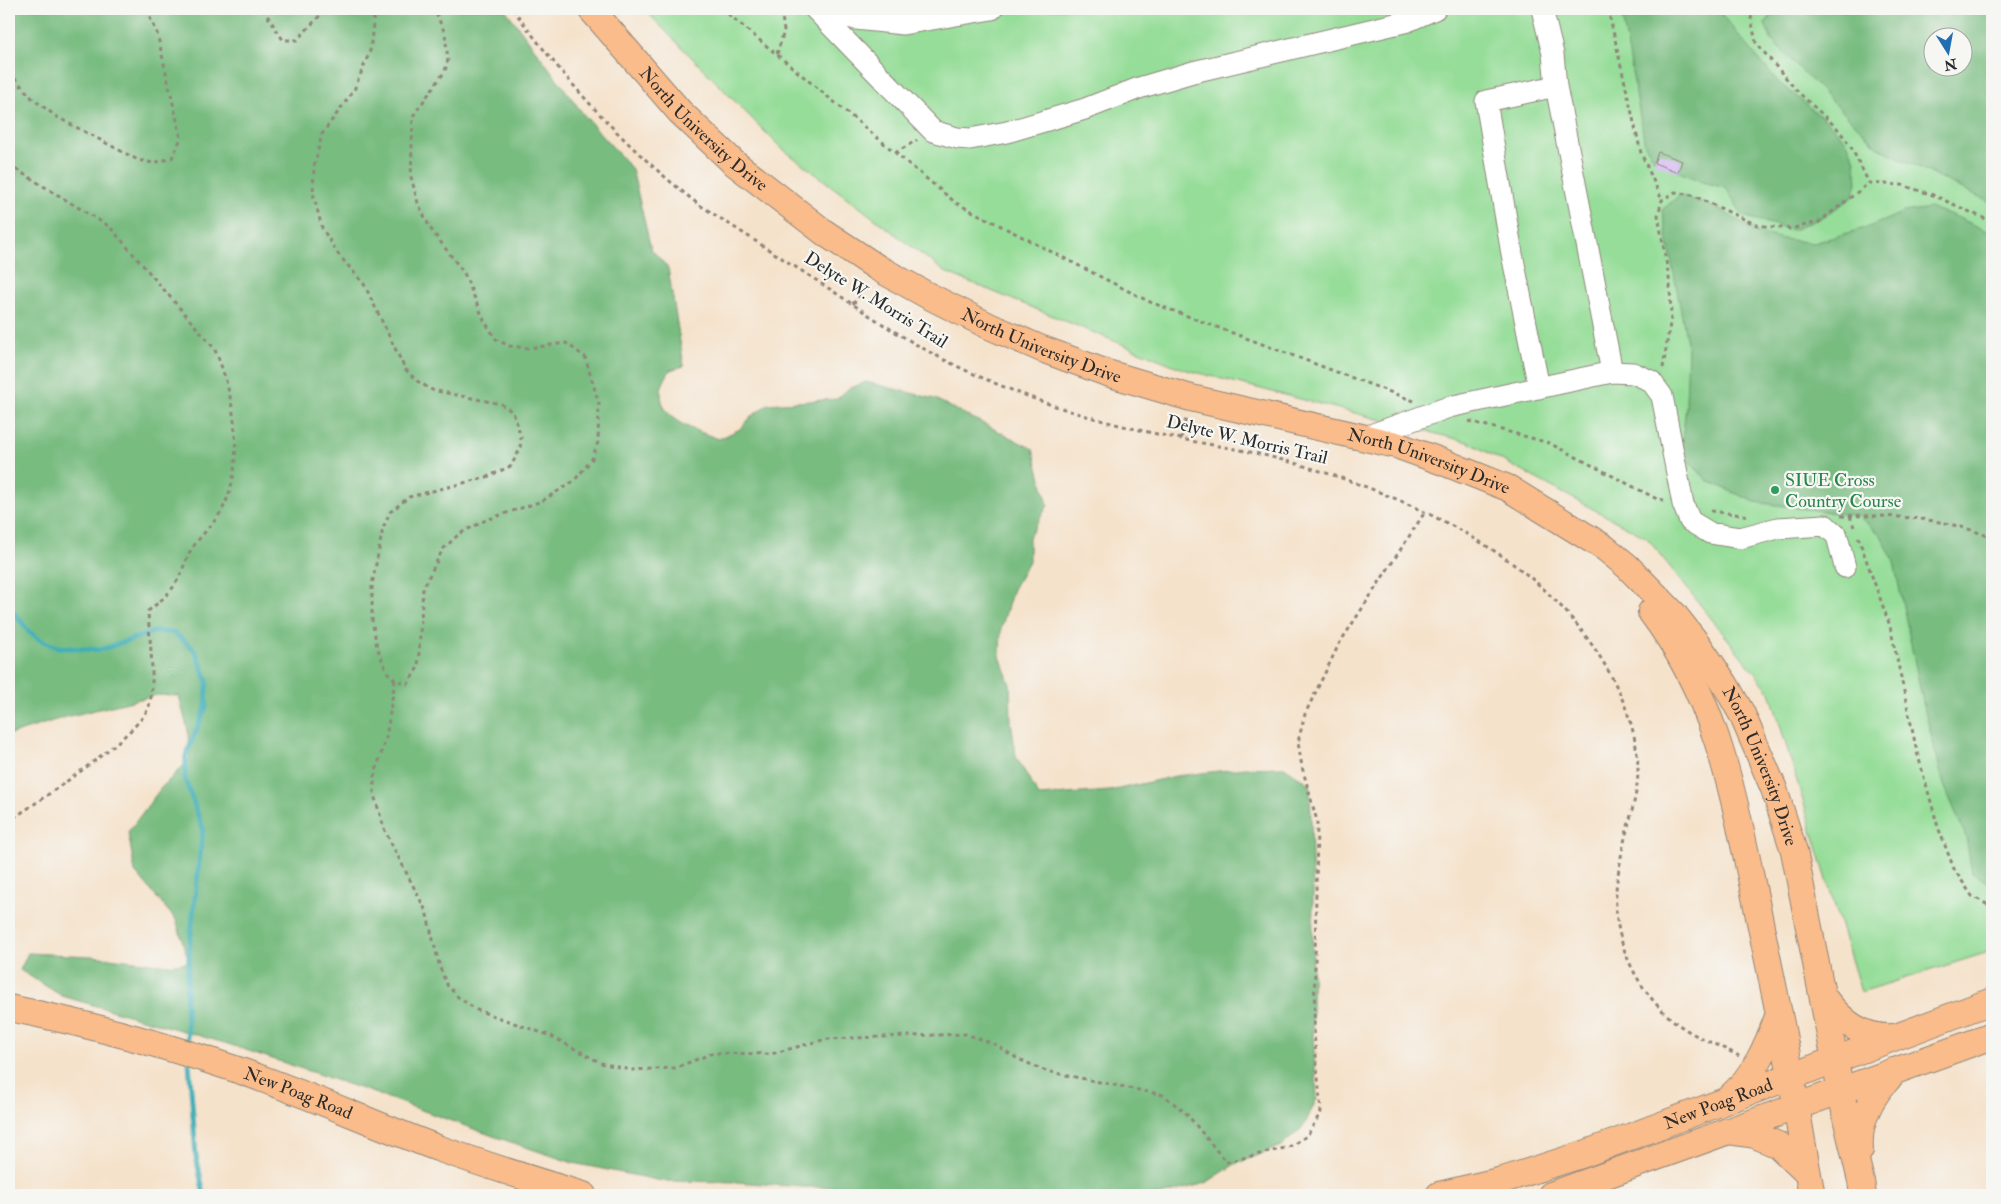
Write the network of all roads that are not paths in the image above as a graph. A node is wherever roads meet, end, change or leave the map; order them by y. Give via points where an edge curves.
1 (591, 9) edge
2 (816, 9) edge
3 (992, 9) edge
4 (1435, 9) edge
5 (1542, 9) edge
6 (1556, 86) junction
7 (1612, 372) junction
8 (1539, 388) junction
9 (1365, 437) junction
10 (1576, 530) junction
11 (1845, 567) dead end
12 (1824, 998) junction
13 (1992, 1001) edge
14 (9, 1008) edge
15 (1779, 1014) junction
16 (1992, 1036) edge
17 (1894, 1037) junction
18 (1835, 1060) junction
19 (1894, 1071) junction
20 (1791, 1077) junction
21 (1841, 1090) junction
22 (1723, 1102) junction
23 (1796, 1106) junction
24 (1726, 1131) junction
25 (1809, 1184) edge
26 (1862, 1188) edge
27 (583, 1195) edge
28 (1439, 1195) edge
29 (1551, 1195) edge

1 - 9 main road, North University Drive via 680,112 733,162 825,234 878,268 1024,341 1107,374 1192,398
2 - 3 lane via 856,19 903,24
2 - 4 lane via 933,131 970,139 1086,109 1139,88 1193,72 1408,21
5 - 6 lane via 1553,54
6 - 7 lane
6 - 8 lane via 1486,101
7 - 8 lane
7 - 11 lane via 1632,373 1651,381 1662,396 1682,504 1690,521 1710,533 1740,538 1778,528 1825,525 1837,536
8 - 9 lane via 1440,410
9 - 10 main road, North University Drive via 1396,445 1508,488
10 - 12 main road, North University Drive via 1605,548 1646,584 1700,646 1730,691 1763,762 1794,851
10 - 15 main road, North University Drive via 1654,615 1701,694 1731,781
12 - 17 main road via 1848,1024 1880,1037
12 - 18 main road, North University Drive
13 - 17 main road, New Poag Road
14 - 27 main road, New Poag Road via 172,1049 236,1070 442,1149
15 - 20 main road, North University Drive
15 - 22 main road via 1757,1066
16 - 19 main road, New Poag Road
17 - 18 main road, New Poag Road
18 - 20 main road, New Poag Road
18 - 21 main road, North University Drive
19 - 21 main road, New Poag Road
19 - 26 main road via 1873,1098 1864,1118 1859,1137
20 - 22 main road, New Poag Road
20 - 23 main road, North University Drive
21 - 23 main road, New Poag Road
21 - 26 main road, North University Drive
22 - 28 main road, New Poag Road via 1584,1154 1503,1180
23 - 24 main road, New Poag Road
23 - 25 main road, North University Drive
24 - 25 main road via 1755,1135 1770,1141 1795,1159
24 - 29 main road, New Poag Road

